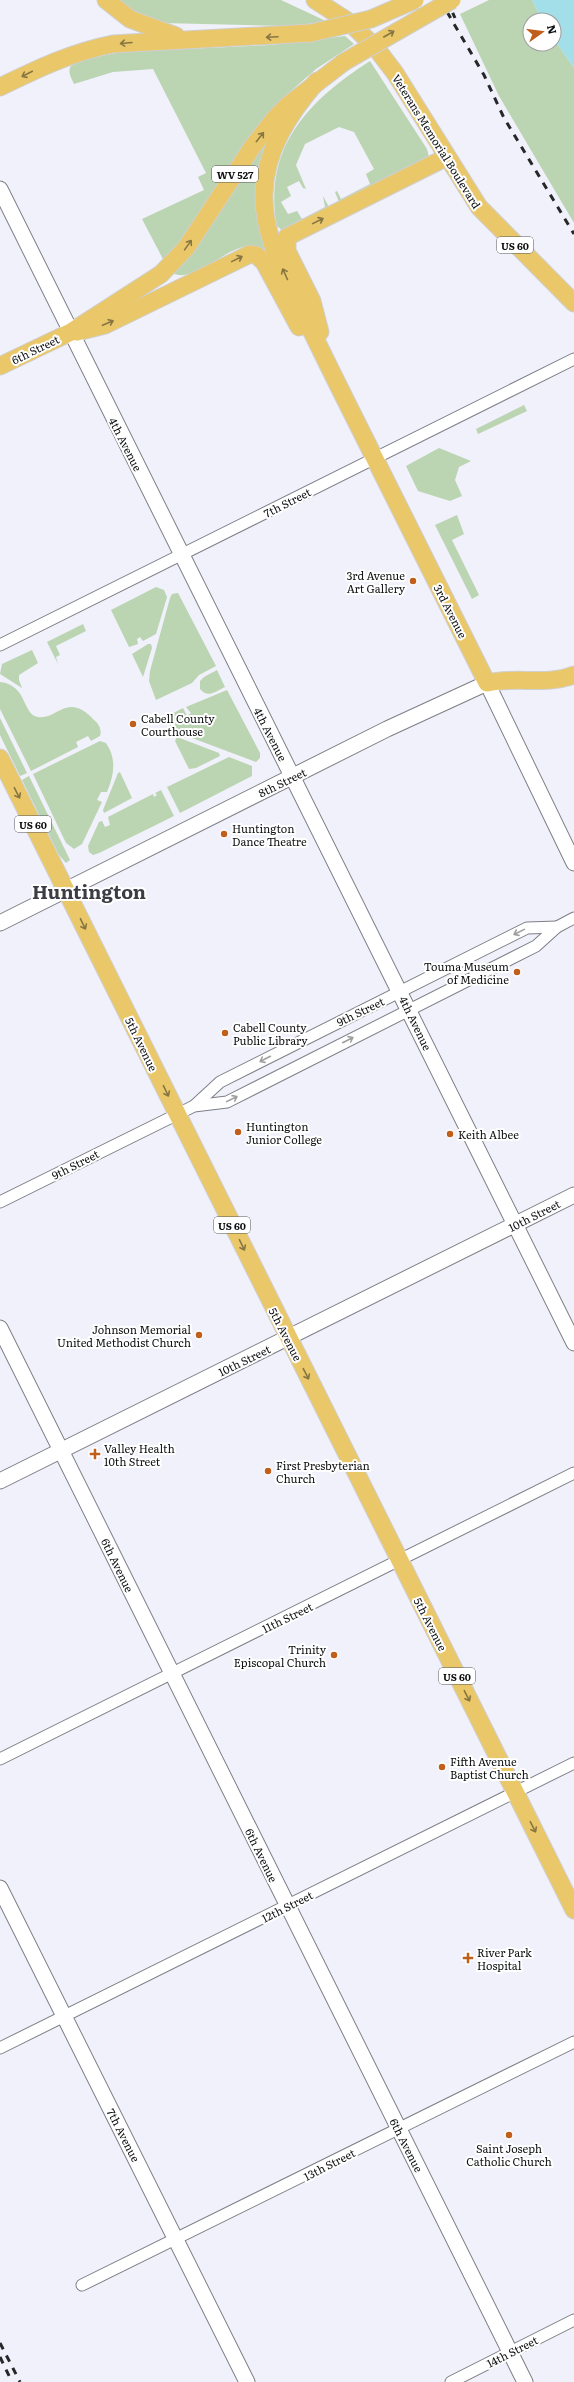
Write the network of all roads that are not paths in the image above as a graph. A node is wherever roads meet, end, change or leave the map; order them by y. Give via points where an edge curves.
1 (106, 0) edge
2 (315, 0) edge
3 (415, 0) edge
4 (452, 0) edge
5 (191, 40) junction
6 (317, 81) junction
7 (0, 87) edge
8 (447, 158) junction
9 (0, 189) edge
10 (574, 303) edge
11 (70, 332) junction
12 (574, 359) edge
13 (325, 360) junction
14 (0, 366) edge
15 (374, 458) junction
16 (182, 554) junction
17 (0, 645) edge
18 (574, 675) edge
19 (487, 683) junction
20 (0, 758) edge
21 (293, 777) junction
22 (574, 863) edge
23 (66, 890) junction
24 (574, 918) edge
25 (0, 922) edge
26 (557, 927) junction
27 (400, 991) junction
28 (409, 1009) junction
29 (194, 1106) junction
30 (177, 1114) junction
31 (574, 1194) edge
32 (0, 1202) edge
33 (515, 1224) junction
34 (0, 1328) edge
35 (288, 1338) junction
36 (574, 1343) edge
37 (61, 1450) junction
38 (574, 1473) edge
39 (0, 1481) edge
40 (400, 1561) junction
41 (172, 1673) junction
42 (0, 1759) edge
43 (574, 1763) edge
44 (515, 1792) junction
45 (0, 1888) edge
46 (288, 1906) junction
47 (574, 1910) edge
48 (64, 2017) junction
49 (574, 2042) edge
50 (0, 2048) edge
51 (399, 2128) junction
52 (176, 2240) junction
53 (82, 2285) dead end
54 (574, 2320) edge
55 (510, 2352) junction
56 (247, 2382) edge
57 (451, 2382) edge
58 (525, 2382) edge

1 - 5 main road via 121,14 140,24
2 - 8 main road, Veterans Memorial Boulevard / US 60 via 349,22 376,48 395,73
3 -> 5 main road, bridge via 371,19 311,33
6 -> 4 main road, WV 527, bridge via 344,62
5 -> 7 main road via 113,44 81,51
11 -> 6 main road, WV 527 via 148,283 174,262 275,118
13 -> 6 main road via 273,247 266,221 264,195 269,162 282,130
8 - 10 main road, Veterans Memorial Boulevard / US 60 via 468,193 485,214
13 -> 8 main road via 316,315 287,251 287,237
9 - 11 street, 4th Avenue
11 -> 13 main road via 105,325 240,257 256,255 264,262 301,330
11 - 14 main road, 6th Street / WV 527
11 - 16 street, 4th Avenue
12 - 15 street, 7th Street
13 - 15 main road, 3rd Avenue
15 - 16 street, 7th Street
15 - 19 main road, 3rd Avenue
16 - 17 street, 7th Street
16 - 21 street, 4th Avenue
18 - 19 main road, 8th Street via 551,680 508,680
19 - 21 street, 8th Street via 393,726
19 - 22 street, 3rd Avenue
20 -> 23 main road, 5th Avenue / US 60
21 - 23 street, 8th Street
21 - 27 street, 4th Avenue
23 - 25 street, 8th Street
23 -> 30 main road, 5th Avenue / US 60
24 - 26 street, 9th Street
26 -> 27 street, 9th Street via 527,928
26 - 28 street, 9th Street via 536,946
27 - 28 street, 4th Avenue
27 -> 29 street, 9th Street via 220,1082
29 -> 28 street, 9th Street via 227,1102
28 - 33 street, 4th Avenue
29 - 30 street, 9th Street
30 - 32 street, 9th Street
30 -> 35 main road, 5th Avenue / US 60
31 - 33 street, 10th Street
33 - 35 street, 10th Street
33 - 36 street, 4th Avenue
34 - 37 street, 6th Avenue
35 - 37 street, 10th Street
35 -> 40 main road, 5th Avenue / US 60
37 - 39 street, 10th Street
37 - 41 street, 6th Avenue
38 - 40 street, 11th Street
40 - 41 street, 11th Street
40 -> 44 main road, 5th Avenue / US 60
41 - 42 street, 11th Street
41 - 46 street, 6th Avenue
43 - 44 street, 12th Street
44 - 46 street, 12th Street
44 -> 47 main road, 5th Avenue / US 60
45 - 48 street, 7th Avenue
46 - 48 street, 12th Street
46 - 51 street, 6th Avenue
48 - 50 street, 12th Street
48 - 52 street, 7th Avenue
49 - 51 street, 13th Street
51 - 52 street, 13th Street
51 - 55 street, 6th Avenue
52 - 53 street, 13th Street
52 - 56 street, 7th Avenue
54 - 55 street, 14th Street
55 - 57 street, 14th Street
55 - 58 street, 6th Avenue

